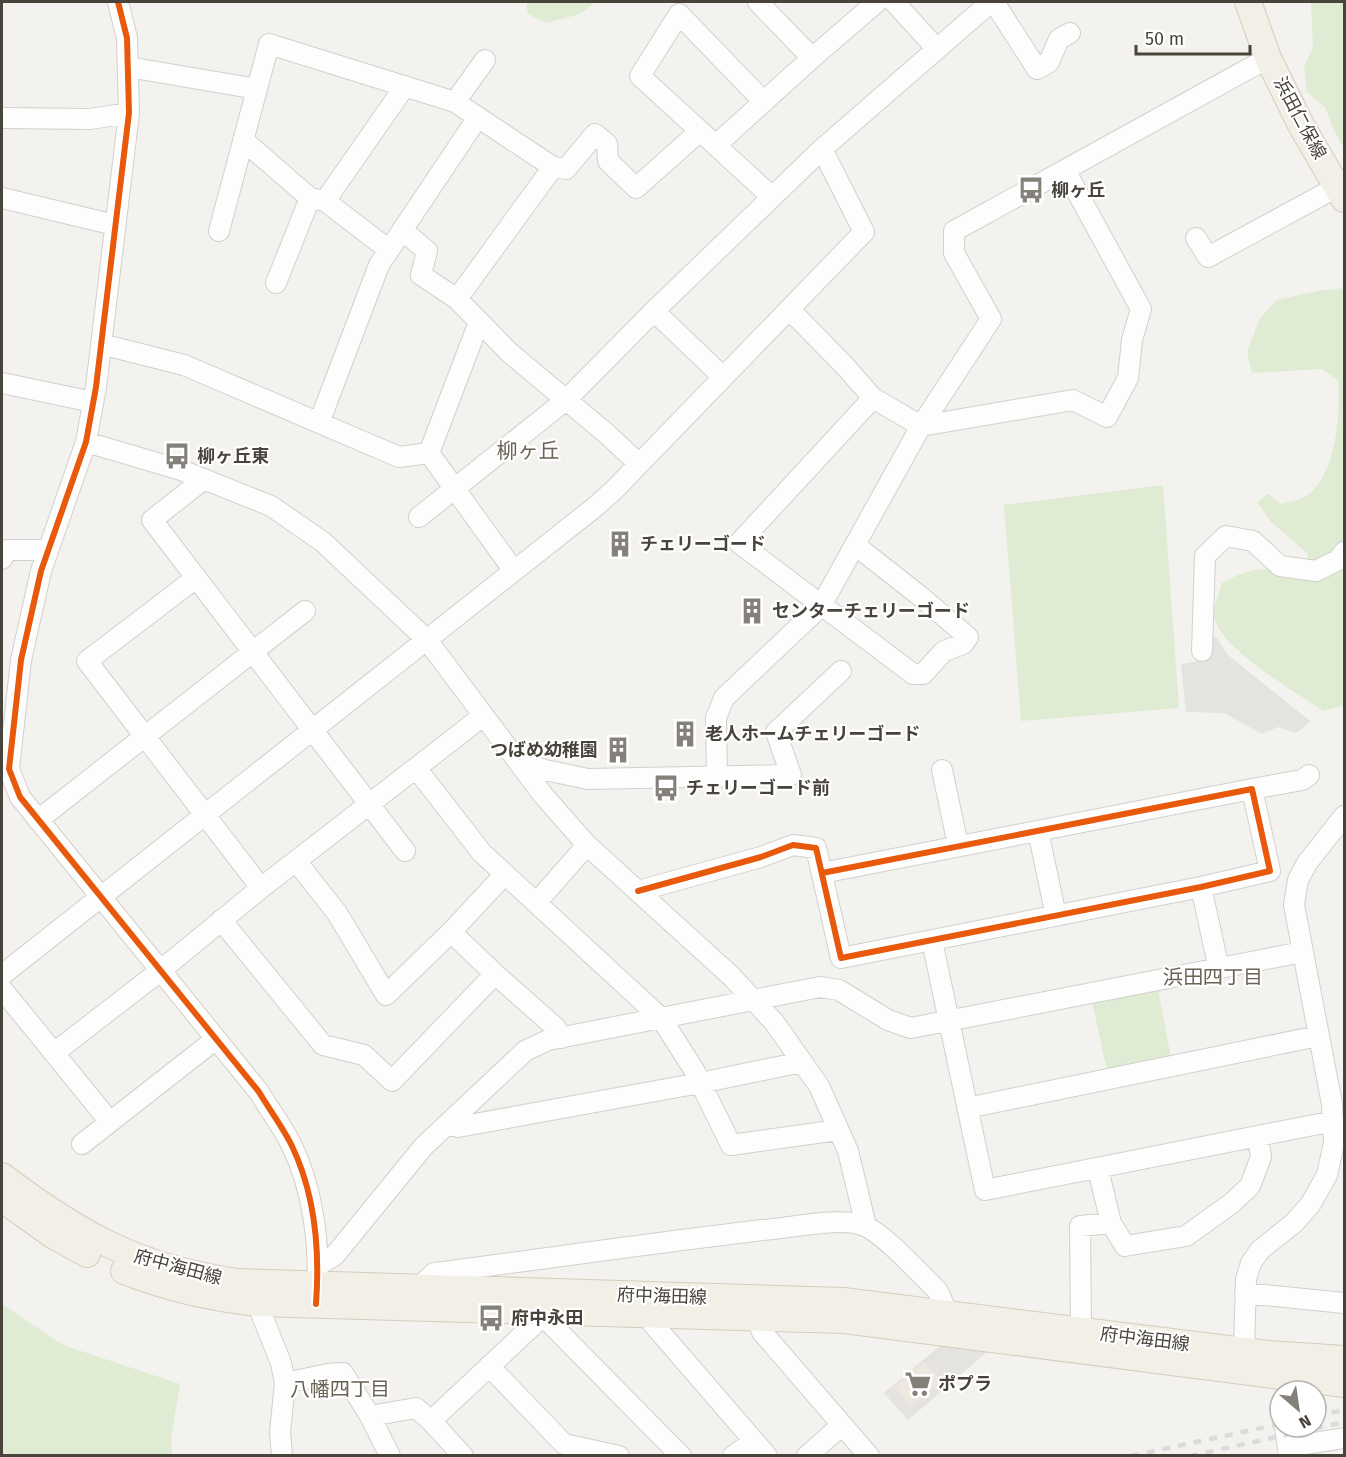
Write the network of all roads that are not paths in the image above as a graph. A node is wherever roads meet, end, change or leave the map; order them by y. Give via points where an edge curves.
1 (118, 2) edge
2 (758, 2) edge
3 (877, 2) edge
4 (894, 2) edge
5 (993, 2) edge
6 (1248, 2) edge
7 (1070, 33) dead end
8 (937, 49) junction
9 (812, 58) junction
10 (1268, 58) junction
11 (485, 60) dead end
12 (128, 67) junction
13 (405, 86) junction
14 (257, 89) junction
15 (455, 102) junction
16 (764, 102) junction
17 (129, 113) junction
18 (478, 117) junction
19 (2, 118) edge
20 (700, 130) junction
21 (243, 140) junction
22 (716, 145) junction
23 (822, 149) junction
24 (553, 167) junction
25 (1065, 170) junction
26 (1341, 193) edge
27 (772, 197) junction
28 (2, 198) edge
29 (317, 200) junction
30 (115, 225) junction
31 (402, 230) junction
32 (219, 231) dead end
33 (1196, 238) dead end
34 (389, 250) junction
35 (276, 283) dead end
36 (457, 300) junction
37 (789, 309) junction
38 (654, 311) junction
39 (479, 322) junction
40 (101, 344) junction
41 (723, 377) junction
42 (2, 382) edge
43 (873, 398) junction
44 (566, 400) junction
45 (93, 402) junction
46 (319, 423) junction
47 (921, 426) junction
48 (86, 442) junction
49 (429, 453) junction
50 (639, 464) junction
51 (204, 479) junction
52 (454, 490) junction
53 (419, 518) dead end
54 (855, 545) junction
55 (48, 550) junction
56 (1344, 552) edge
57 (2, 559) edge
58 (514, 571) junction
59 (196, 578) junction
60 (821, 606) junction
61 (305, 610) dead end
62 (427, 640) junction
63 (251, 651) junction
64 (1202, 651) dead end
65 (841, 671) dead end
66 (10, 672) edge
67 (483, 716) junction
68 (311, 730) junction
69 (146, 735) junction
70 (518, 761) junction
71 (416, 768) junction
72 (5, 769) edge
73 (942, 770) dead end
74 (1309, 776) dead end
75 (717, 777) junction
76 (1252, 789) junction
77 (369, 804) junction
78 (206, 814) junction
79 (1344, 816) edge
80 (38, 820) junction
81 (1038, 831) junction
82 (587, 844) junction
83 (958, 846) junction
84 (405, 851) dead end
85 (296, 861) junction
86 (822, 873) junction
87 (505, 874) junction
88 (1201, 887) junction
89 (261, 888) junction
90 (638, 891) junction
91 (100, 897) junction
92 (536, 903) junction
93 (1056, 916) junction
94 (221, 920) junction
95 (451, 932) junction
96 (932, 941) junction
97 (1302, 952) junction
98 (1219, 969) junction
99 (160, 971) junction
100 (2, 975) edge
101 (495, 975) junction
102 (2, 989) edge
103 (753, 1000) junction
104 (661, 1018) junction
105 (949, 1022) junction
106 (1318, 1036) junction
107 (561, 1038) junction
108 (216, 1039) junction
109 (54, 1053) junction
110 (802, 1062) junction
111 (700, 1083) junction
112 (967, 1108) junction
113 (1334, 1121) junction
114 (110, 1122) junction
115 (448, 1124) junction
116 (838, 1130) junction
117 (1258, 1137) junction
118 (82, 1144) dead end
119 (1098, 1169) junction
120 (2, 1176) edge
121 (2, 1199) edge
122 (1111, 1224) junction
123 (866, 1226) junction
124 (318, 1285) junction
125 (419, 1287) junction
126 (1245, 1293) junction
127 (258, 1303) junction
128 (1344, 1303) edge
129 (652, 1305) junction
130 (543, 1307) junction
131 (756, 1317) junction
132 (944, 1323) junction
133 (1081, 1331) junction
134 (1244, 1351) junction
135 (1344, 1359) edge
136 (489, 1366) junction
137 (1281, 1374) edge
138 (285, 1383) junction
139 (1344, 1384) edge
140 (370, 1416) junction
141 (431, 1421) junction
142 (842, 1425) junction
143 (1344, 1438) edge
144 (760, 1448) edge
145 (1288, 1451) edge
146 (282, 1455) edge
147 (390, 1455) edge
148 (463, 1455) edge
149 (619, 1455) edge
150 (681, 1455) edge
151 (733, 1455) edge
152 (807, 1455) edge
153 (869, 1455) edge

1 - 12 street via 127,38
2 - 9 street
3 - 9 street
4 - 8 street
5 - 7 street via 1037,69 1049,62 1059,39
5 - 8 street
6 - 10 main road, 浜田仁保線
8 - 23 street
9 - 16 street
10 - 25 street
10 - 26 main road, 浜田仁保線
11 - 15 street
12 - 14 street
12 - 17 street
13 - 14 street via 269,44
13 - 15 street
13 - 29 street
14 - 21 street
15 - 18 street
16 - 20 street via 679,14 640,76
16 - 22 street
17 - 19 street via 90,119
17 - 30 street
18 - 24 street
18 - 31 street
20 - 22 street
20 - 24 street via 636,188 608,161 607,144 595,134 566,170
21 - 29 street
21 - 32 street
22 - 27 street
23 - 27 street
23 - 37 street via 864,232
24 - 36 street
25 - 47 street via 954,231 954,253 991,319
25 - 47 street via 1141,309 1132,340 1128,378 1107,417 1073,400
26 - 33 street via 1208,257
27 - 38 street
28 - 30 street
29 - 34 street
29 - 35 street
30 - 40 street
31 - 34 street
31 - 36 street via 427,251 421,275
34 - 46 street via 379,265
36 - 39 street
37 - 41 street
37 - 43 street
38 - 41 street
38 - 44 street
39 - 44 street
39 - 49 street
40 - 45 street
40 - 46 street via 184,365
41 - 50 street
42 - 45 street
43 - 47 street
43 - 60 street via 739,543
44 - 50 street
44 - 52 street
45 - 48 street
46 - 49 street via 399,458
47 - 54 street
48 - 51 street
48 - 55 street
49 - 52 street
50 - 58 street via 595,507
51 - 59 street via 152,520
51 - 62 street via 271,506 323,542
52 - 53 street
52 - 58 street
54 - 60 street
54 - 60 street via 968,637 963,644 944,651 923,674 913,674
55 - 57 street via 7,550
55 - 66 street
56 - 64 street via 1338,560 1316,571 1280,566 1252,541 1226,536 1205,556
58 - 62 street
59 - 63 street
59 - 69 street via 87,661
60 - 75 street via 724,698 716,718
61 - 63 street
62 - 67 street
62 - 68 street
63 - 68 street
63 - 69 street
65 - 75 street via 776,732 791,775
66 - 72 street
67 - 70 street
67 - 71 street
68 - 77 street
68 - 78 street
69 - 78 street
69 - 80 street
70 - 75 street via 588,779
70 - 82 street
71 - 77 street
71 - 87 street via 482,853
72 - 80 street
73 - 83 street
74 - 76 street
76 - 81 street
76 - 88 street via 1270,871
77 - 84 street
77 - 85 street
78 - 89 street
78 - 91 street
79 - 97 street via 1298,880 1294,905
80 - 91 street
81 - 83 street
81 - 93 street
82 - 90 street
82 - 92 street
83 - 86 street
85 - 89 street
85 - 95 street via 337,913 386,995
86 - 90 street via 816,848 793,844 761,857
86 - 96 street via 841,958
87 - 92 street
87 - 95 street
88 - 93 street
88 - 98 street
89 - 94 street
90 - 103 street
91 - 99 street
91 - 100 street
92 - 104 street
93 - 96 street
94 - 99 street
94 - 101 street via 323,1045 364,1055 392,1081
95 - 101 street
96 - 105 street
97 - 98 street
97 - 106 street
98 - 105 street
99 - 108 street
99 - 109 street
101 - 107 street via 555,1027
102 - 109 street
103 - 104 street
103 - 105 street via 820,987 839,990 888,1020 911,1028
103 - 110 street
104 - 107 street
104 - 111 street
105 - 112 street
106 - 112 street
106 - 113 street
107 - 115 street via 525,1051
108 - 114 street
108 - 124 street via 259,1092 291,1144 306,1184 316,1237
109 - 114 street
110 - 111 street
110 - 116 street via 819,1086
111 - 115 street via 458,1127
111 - 116 street via 730,1145
112 - 119 street via 985,1190
113 - 117 street
113 - 126 street via 1327,1175 1294,1223 1260,1250 1251,1263
114 - 118 street
115 - 124 street via 424,1146 335,1255
116 - 123 street via 848,1151
117 - 119 street
117 - 122 street via 1261,1157 1250,1186 1186,1236 1125,1246
119 - 122 street
120 - 124 main road, 府中海田線 via 74,1227 144,1260 219,1279
121 - 127 main road, 府中海田線 via 54,1236 124,1271 190,1292
122 - 133 street via 1080,1226
123 - 125 street via 832,1223 786,1228 446,1272 434,1274
123 - 132 street via 937,1290 943,1300
124 - 125 main road, 府中海田線
124 - 127 main road, 府中海田線
124 - 130 main road, 府中海田線
125 - 130 main road, 府中海田線
126 - 128 street
126 - 134 street
127 - 138 street
129 - 130 main road, 府中海田線
129 - 131 main road, 府中海田線
129 - 132 main road, 府中海田線 via 843,1301
129 - 144 street via 656,1329
130 - 136 street
130 - 150 street
131 - 132 main road, 府中海田線
131 - 142 street via 762,1332
132 - 133 main road, 府中海田線
132 - 137 main road, 府中海田線
133 - 134 main road, 府中海田線
134 - 137 main road, 府中海田線
135 - 137 main road, 府中海田線
136 - 141 street
136 - 149 street via 564,1444
137 - 139 main road, 府中海田線
138 - 140 street via 343,1373
138 - 146 street
140 - 141 street via 416,1408
140 - 147 street
141 - 148 street
142 - 152 street
142 - 153 street
143 - 145 street
144 - 151 street

